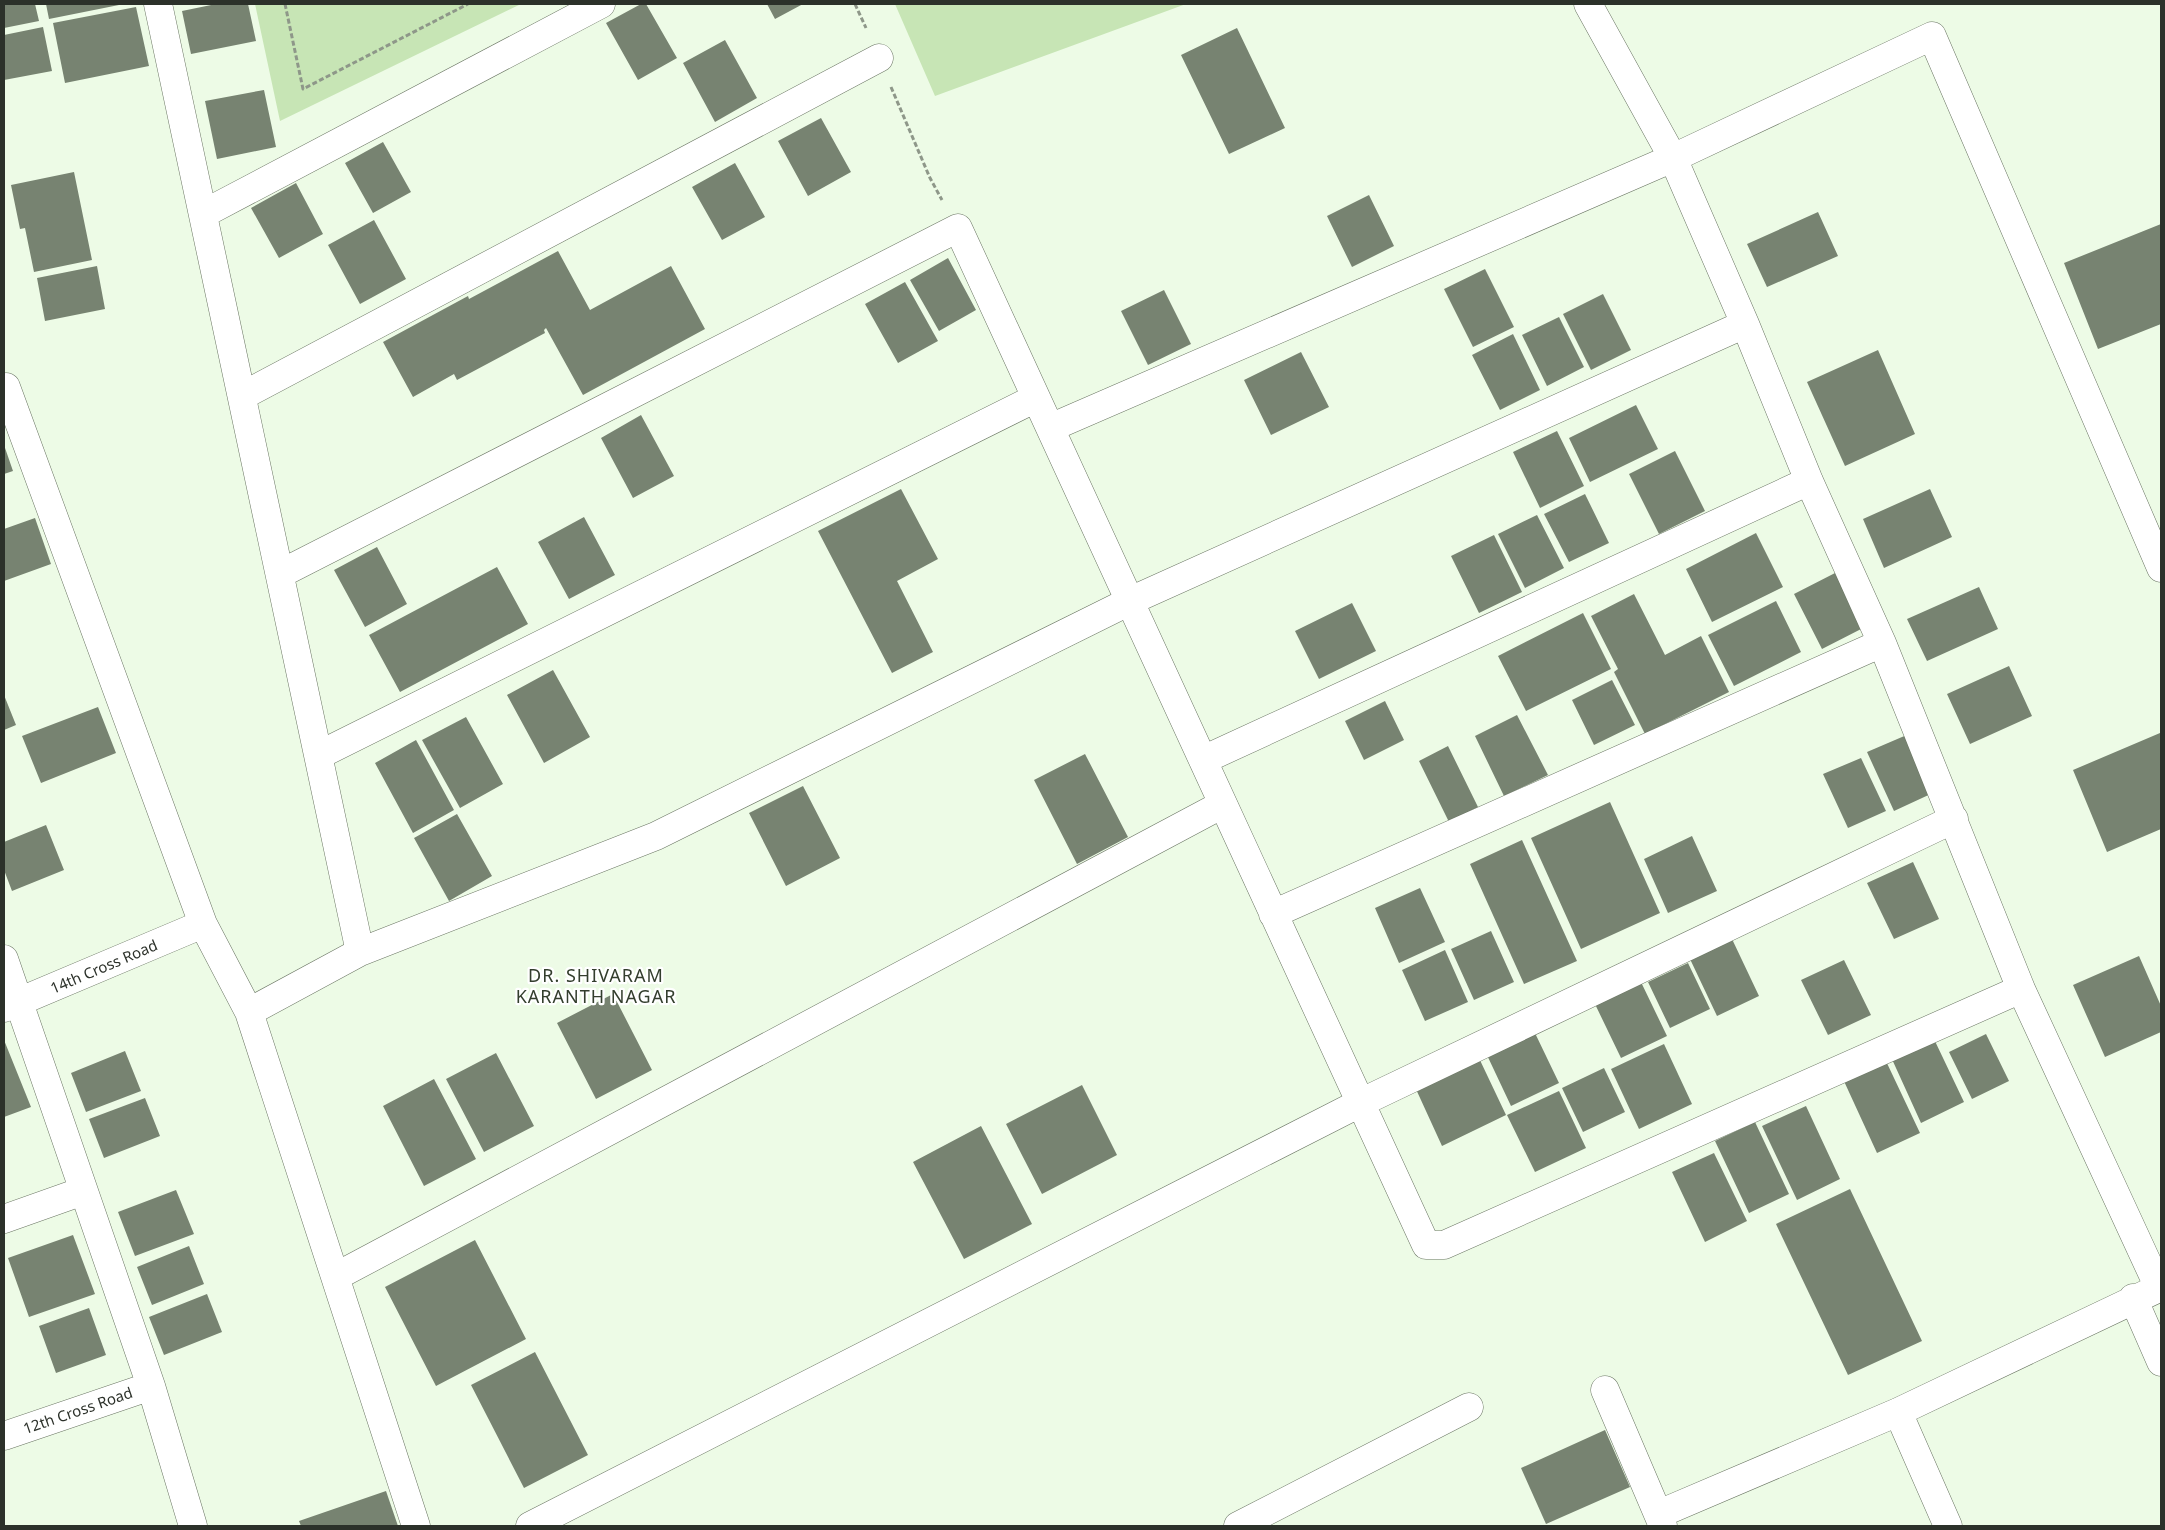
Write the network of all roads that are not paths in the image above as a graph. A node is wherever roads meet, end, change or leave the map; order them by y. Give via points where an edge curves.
1 (158, 4) edge
2 (601, 4) edge
3 (1588, 4) edge
4 (878, 58) road end
5 (1673, 158) junction
6 (203, 214) junction
7 (1745, 324) junction
8 (5, 384) edge
9 (242, 396) junction
10 (1036, 398) junction
11 (1050, 428) junction
12 (1809, 481) junction
13 (2161, 568) edge
14 (280, 574) junction
15 (1130, 601) junction
16 (1882, 643) junction
17 (319, 755) junction
18 (1203, 760) junction
19 (1223, 804) junction
20 (1954, 819) junction
21 (1273, 914) junction
22 (203, 924) junction
23 (360, 952) junction
24 (4, 959) edge
25 (2021, 989) junction
26 (12, 1006) edge
27 (249, 1012) junction
28 (1360, 1103) junction
29 (83, 1191) junction
30 (4, 1219) edge
31 (335, 1277) junction
32 (2160, 1287) edge
33 (2133, 1298) junction
34 (2161, 1362) edge
35 (152, 1386) junction
36 (1605, 1390) dead end
37 (1469, 1406) dead end
38 (1898, 1412) junction
39 (4, 1436) edge
40 (1661, 1520) edge
41 (193, 1526) edge
42 (416, 1526) edge
43 (530, 1526) edge
44 (1238, 1526) edge
45 (1948, 1526) edge

1 - 6 street
2 - 6 street
3 - 5 street
4 - 9 street
5 - 7 street
5 - 11 street
5 - 13 street via 1932,36
6 - 9 street
7 - 12 street
7 - 15 street
8 - 22 street
9 - 14 street
10 - 11 street
10 - 14 street via 958,228
10 - 17 street
11 - 15 street
12 - 16 street
12 - 18 street
14 - 17 street
15 - 18 street
15 - 23 street via 656,836
16 - 20 street
16 - 21 street
17 - 23 street
18 - 19 street
19 - 21 street
19 - 31 street
20 - 25 street
20 - 28 street
21 - 28 street
22 - 26 street, 14th Cross Road
22 - 27 street
23 - 27 street
24 - 26 street
25 - 28 street via 1444,1245 1426,1245
25 - 32 street
26 - 29 street
27 - 31 street
28 - 43 street
29 - 30 street
29 - 35 street
31 - 42 street
32 - 33 street
33 - 34 street
33 - 38 street
35 - 39 street, 12th Cross Road
35 - 41 street
36 - 40 street
37 - 44 street
38 - 40 street
38 - 45 street

